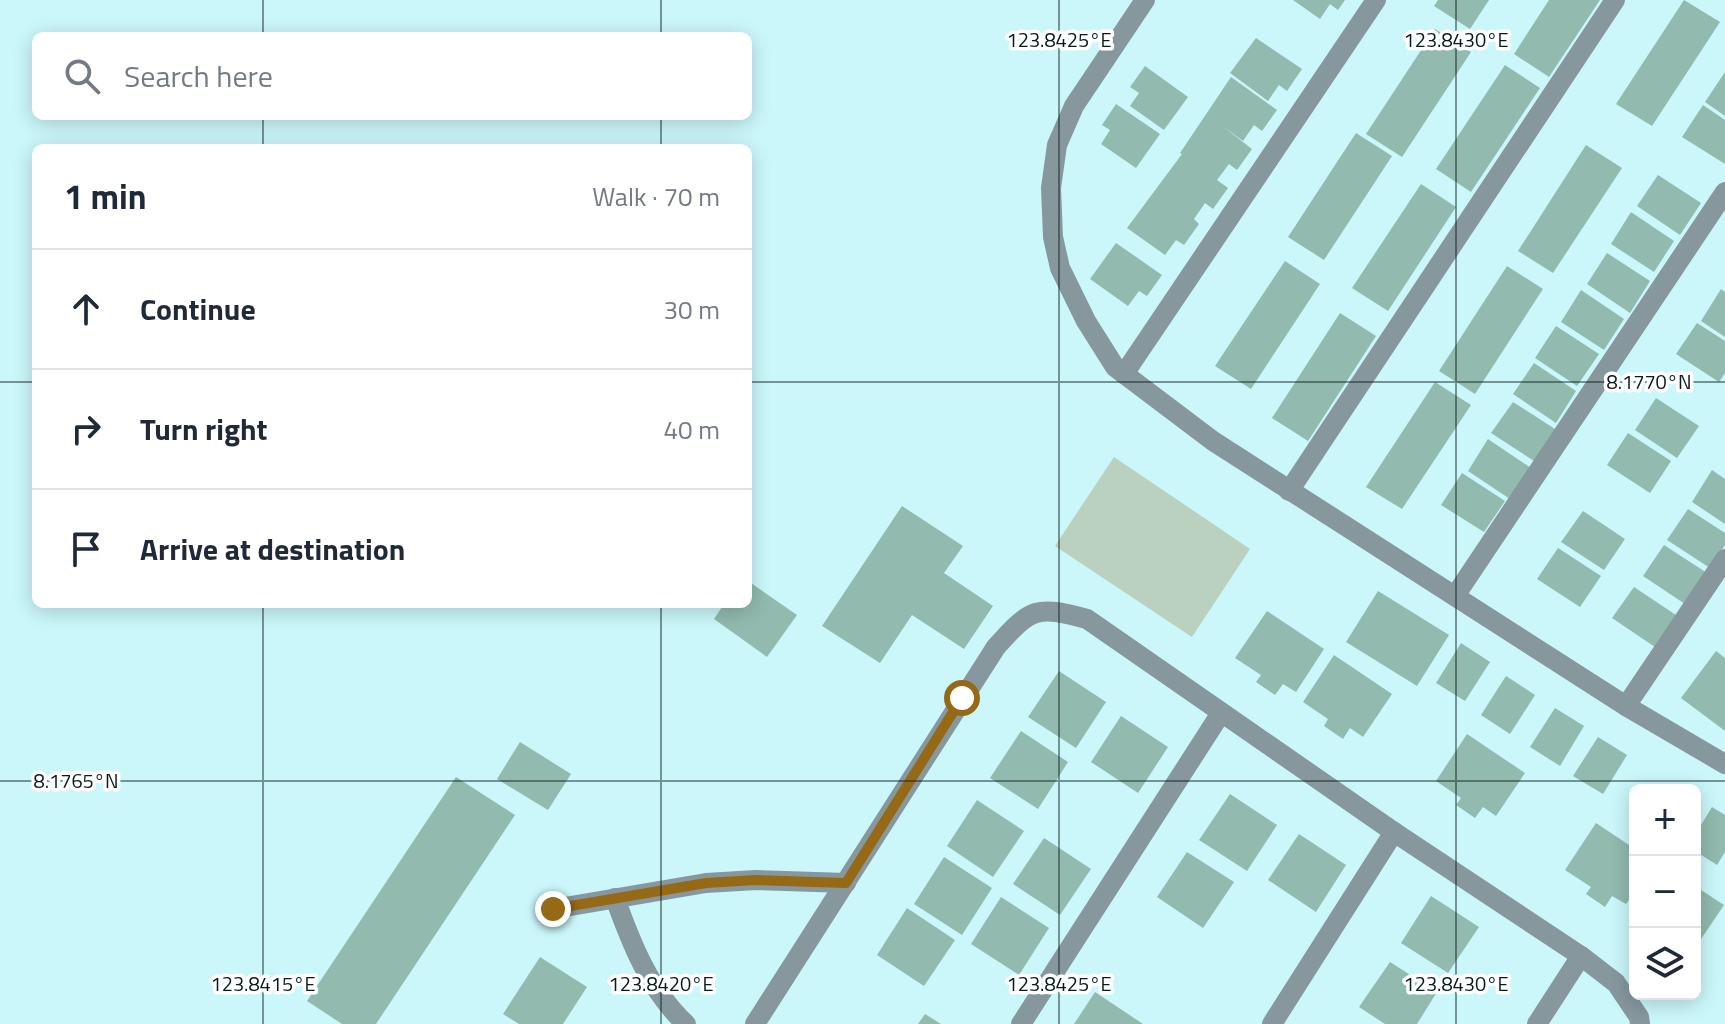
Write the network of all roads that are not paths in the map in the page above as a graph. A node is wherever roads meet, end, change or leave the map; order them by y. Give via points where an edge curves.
1 (1145, 0) edge
2 (1376, 0) edge
3 (1615, 0) edge
4 (1725, 192) edge
5 (1124, 374) junction
6 (1289, 491) junction
7 (1725, 559) edge
8 (1455, 596) junction
9 (1626, 706) junction
10 (1221, 713) junction
11 (1725, 764) edge
12 (1394, 832) junction
13 (846, 883) junction
14 (615, 898) junction
15 (553, 909) dead end
16 (1581, 956) junction
17 (686, 1024) edge
18 (755, 1024) edge
19 (1021, 1024) edge
20 (1272, 1024) edge
21 (1537, 1024) edge
22 (1640, 1024) edge

1 - 5 street via 1074,106 1057,145 1051,188 1060,268 1086,321
2 - 5 street
3 - 6 street
4 - 8 street
5 - 6 street
6 - 8 street
7 - 9 street
8 - 9 street
9 - 11 street
10 - 12 street
10 - 13 street via 1087,619 1050,609 1021,619 996,647
10 - 19 street
12 - 16 street
12 - 20 street
13 - 14 street via 706,883
13 - 18 street
14 - 15 street
14 - 17 street via 642,964
16 - 21 street
16 - 22 street via 1616,983

